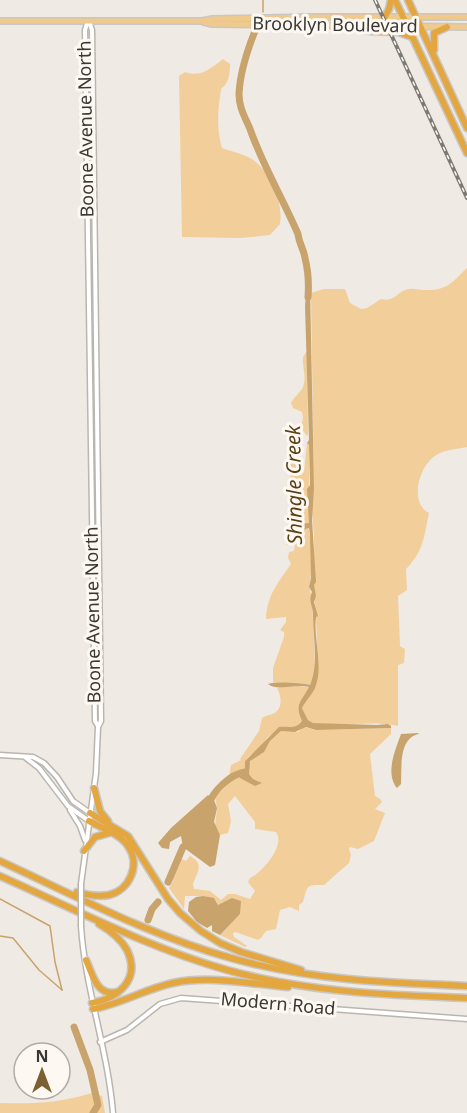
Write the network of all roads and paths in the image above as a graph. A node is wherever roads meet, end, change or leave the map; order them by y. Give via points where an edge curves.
1 (393, 0) edge
2 (408, 0) edge
3 (385, 17) junction
4 (410, 17) junction
5 (467, 17) edge
6 (0, 21) edge
7 (88, 21) junction
8 (202, 21) junction
9 (345, 26) junction
10 (410, 26) junction
11 (420, 26) junction
12 (447, 27) junction
13 (467, 27) edge
14 (412, 38) junction
15 (435, 56) junction
16 (467, 128) edge
17 (467, 153) edge
18 (0, 755) edge
19 (26, 758) junction
20 (94, 788) junction
21 (68, 806) junction
22 (90, 813) junction
23 (89, 821) junction
24 (112, 825) junction
25 (118, 836) junction
26 (86, 842) junction
27 (84, 851) junction
28 (0, 861) edge
29 (0, 876) edge
30 (36, 878) junction
31 (81, 912) junction
32 (86, 960) junction
33 (316, 976) junction
34 (467, 987) edge
35 (122, 990) junction
36 (364, 993) junction
37 (467, 998) edge
38 (93, 1006) junction
39 (467, 1019) edge
40 (100, 1042) junction
41 (113, 1113) edge

1 - 3 highway
1 - 4 highway
2 - 4 highway
3 - 4 main road, Brooklyn Boulevard
3 - 8 main road, Brooklyn Boulevard
4 - 5 main road, Brooklyn Boulevard
4 - 10 highway
4 - 11 highway
6 - 7 main road, Brooklyn Boulevard
7 - 8 main road, Brooklyn Boulevard
7 - 20 street, Boone Avenue North via 85,63 98,727
8 - 9 main road, Brooklyn Boulevard
9 - 10 main road, Brooklyn Boulevard
9 - 14 highway via 398,32
10 - 11 main road, Brooklyn Boulevard
10 - 14 highway
11 - 12 main road, Brooklyn Boulevard
11 - 15 highway
12 - 13 main road, Brooklyn Boulevard
12 - 15 highway via 434,33
14 - 17 highway
15 - 16 highway
18 - 19 street
19 - 21 street via 39,768
19 - 22 street via 44,763 73,801
20 - 22 street, Boone Avenue North
20 - 24 highway via 100,811
21 - 23 street
21 - 26 street
22 - 23 street, Boone Avenue North
22 - 24 highway
23 - 25 highway
23 - 26 street, Boone Avenue North
24 - 33 highway via 128,836 168,899 201,931 241,952
25 - 27 highway via 99,835
25 - 30 highway via 130,849 134,866 128,882 116,893 87,894
26 - 27 street, Boone Avenue North
27 - 32 street, Boone Avenue North, bridge via 81,926
28 - 30 highway
29 - 31 highway
30 - 33 highway via 177,941 240,961
31 - 35 highway via 111,932 126,949 130,969
31 - 36 highway via 165,949 226,970 285,983
32 - 35 highway via 100,990 112,994
32 - 38 street, Boone Avenue North
33 - 34 highway
35 - 38 highway
36 - 37 highway
36 - 38 highway via 193,980 165,985 106,1006
38 - 40 street, Boone Avenue North
39 - 40 street, Modern Road via 181,998 160,1004 127,1030
40 - 41 street, Boone Avenue North

